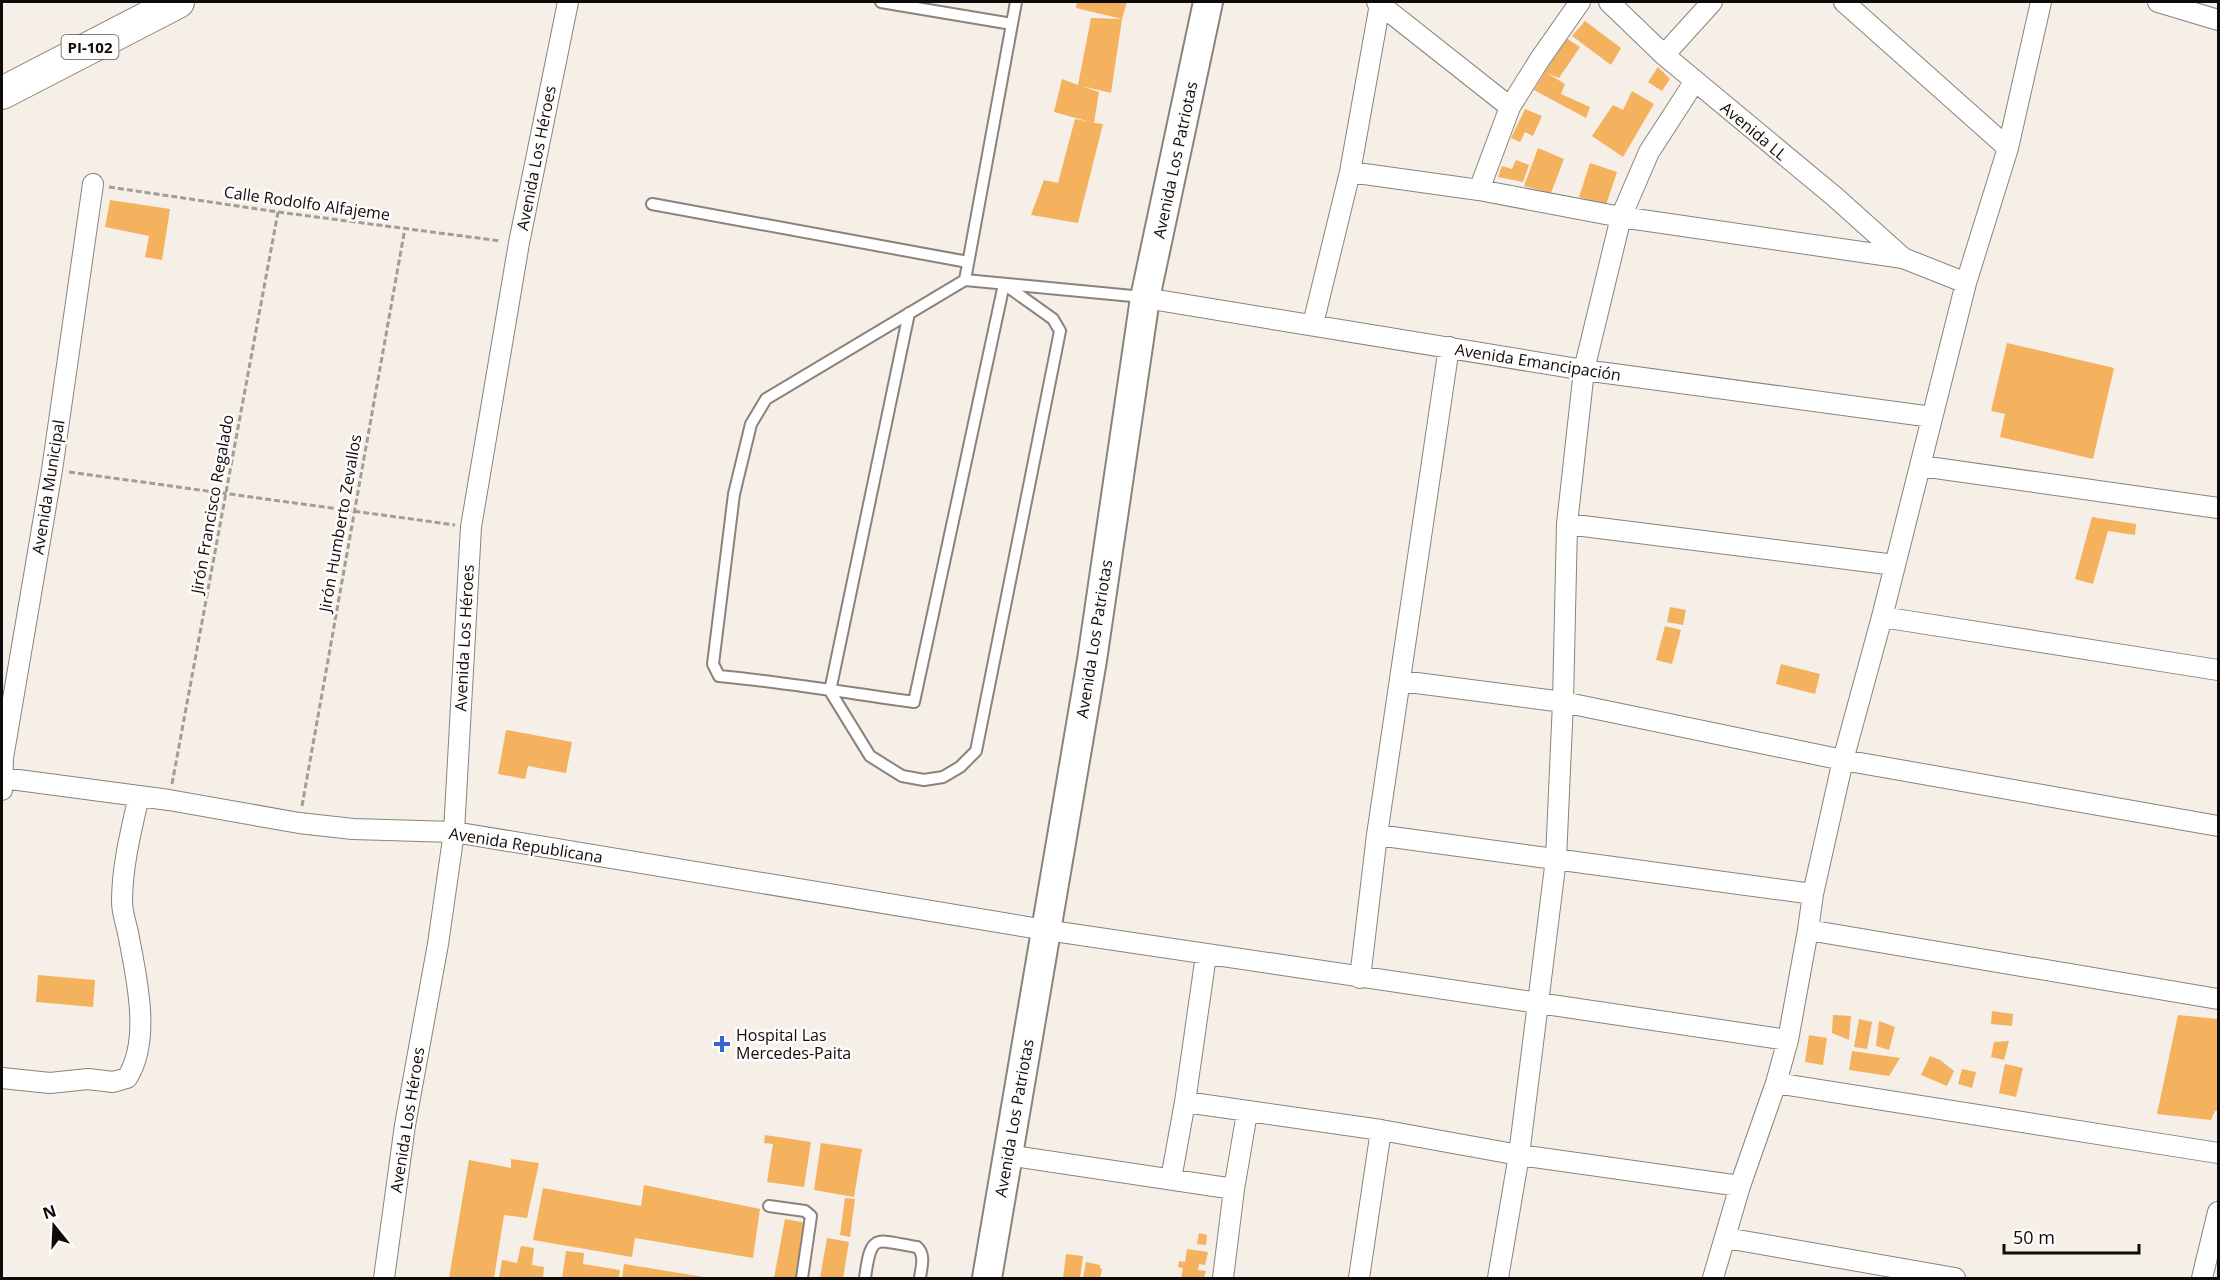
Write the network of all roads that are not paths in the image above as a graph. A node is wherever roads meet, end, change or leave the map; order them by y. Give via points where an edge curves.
1 (178, 2) edge
2 (568, 2) edge
3 (881, 2) edge
4 (1016, 2) edge
5 (1208, 2) edge
6 (1580, 2) edge
7 (1609, 2) edge
8 (1712, 2) edge
9 (1844, 2) edge
10 (2158, 2) edge
11 (1378, 3) edge
12 (2034, 6) edge
13 (2218, 20) edge
14 (1012, 24) junction
15 (1664, 55) junction
16 (1695, 81) junction
17 (2, 93) edge
18 (1510, 107) junction
19 (2008, 148) junction
20 (1350, 172) junction
21 (93, 184) road end
22 (1479, 190) junction
23 (652, 204) dead end
24 (1621, 217) junction
25 (1903, 258) junction
26 (968, 262) junction
27 (964, 280) junction
28 (1966, 283) junction
29 (1004, 284) junction
30 (1145, 298) junction
31 (909, 313) junction
32 (1313, 324) junction
33 (1449, 347) junction
34 (1584, 370) junction
35 (1932, 417) junction
36 (1921, 466) junction
37 (2218, 508) edge
38 (1567, 524) junction
39 (1895, 565) junction
40 (1882, 617) junction
41 (2218, 670) edge
42 (1401, 681) junction
43 (830, 691) junction
44 (1563, 702) junction
45 (2, 757) edge
46 (1843, 760) junction
47 (2, 784) edge
48 (139, 796) junction
49 (2218, 826) edge
50 (454, 832) junction
51 (1377, 835) junction
52 (1556, 859) junction
53 (1813, 894) junction
54 (1046, 930) junction
55 (1808, 930) junction
56 (1206, 955) junction
57 (1360, 978) junction
58 (2218, 999) edge
59 (1538, 1003) junction
60 (1788, 1040) junction
61 (2, 1078) edge
62 (1776, 1083) junction
63 (1185, 1102) junction
64 (1247, 1113) junction
65 (1382, 1130) junction
66 (2218, 1153) edge
67 (1007, 1155) junction
68 (1519, 1155) junction
69 (1171, 1179) junction
70 (1740, 1186) junction
71 (1234, 1189) junction
72 (769, 1206) dead end
73 (2218, 1212) edge
74 (1726, 1238) junction
75 (384, 1278) edge
76 (802, 1278) edge
77 (865, 1278) edge
78 (920, 1278) edge
79 (987, 1278) edge
80 (1223, 1278) edge
81 (1359, 1278) edge
82 (1498, 1278) edge
83 (1713, 1278) edge
84 (1955, 1278) edge
85 (2202, 1278) edge

1 - 17 main road, PI-102
2 - 50 street, Avenida Los Héroes via 519,243 471,527
3 - 14 lane
4 - 14 lane
5 - 30 street, Avenida Los Patriotas
6 - 18 street
7 - 15 street, Avenida LL
8 - 15 street
9 - 19 street
10 - 13 street
11 - 18 street
11 - 20 street
12 - 19 street
14 - 26 lane
15 - 16 street, Avenida LL
16 - 24 street via 1649,153
16 - 25 street, Avenida LL
18 - 22 street
19 - 28 street
20 - 22 street
20 - 32 street
21 - 45 street, Avenida Municipal via 52,470
22 - 24 street
23 - 26 lane
24 - 25 street
24 - 34 street
25 - 28 street
26 - 27 lane
27 - 29 lane
27 - 31 lane
28 - 35 street
29 - 30 lane
29 - 43 lane via 914,702
29 - 43 lane via 1053,319 1060,331 976,751 943,777 924,780 903,776 870,756
30 - 32 street, Avenida Emancipación
30 - 54 street, Avenida Los Patriotas via 1092,660
31 - 43 lane
31 - 43 lane via 766,399 751,424 734,494 713,664 719,676
32 - 33 street, Avenida Emancipación
33 - 34 street, Avenida Emancipación
33 - 42 street
34 - 35 street, Avenida Emancipación
34 - 38 street
35 - 36 street
36 - 37 street
36 - 39 street
38 - 39 street
38 - 44 street
39 - 40 street
40 - 41 street
40 - 46 street
42 - 44 street
42 - 51 street
44 - 46 street
44 - 52 street
45 - 47 street, Avenida Municipal
46 - 49 street
46 - 53 street
47 - 48 street, Avenida Republicana
48 - 50 street, Avenida Republicana via 299,823
48 - 61 street via 126,856 122,903 142,1035 136,1065 127,1078 113,1082 88,1079 50,1083
50 - 54 street, Avenida Republicana
50 - 75 street, Avenida Los Héroes
51 - 52 street
51 - 57 street
52 - 53 street
52 - 59 street
53 - 55 street
54 - 56 street, Avenida Republicana
54 - 67 street, Avenida Los Patriotas
55 - 58 street
55 - 60 street
56 - 57 street, Avenida Republicana
56 - 63 street
57 - 59 street, Avenida Republicana
59 - 60 street, Avenida Republicana
59 - 68 street
60 - 62 street
62 - 66 street
62 - 70 street
63 - 64 street
63 - 69 street
64 - 65 street
64 - 71 street
65 - 68 street
65 - 81 street
67 - 69 street
67 - 79 street, Avenida Los Patriotas
68 - 70 street
68 - 82 street
69 - 71 street
70 - 74 street
71 - 80 street
72 - 76 lane via 805,1211 811,1216
73 - 85 street
74 - 83 street
74 - 84 street
77 - 78 lane via 868,1252 882,1241 921,1250

